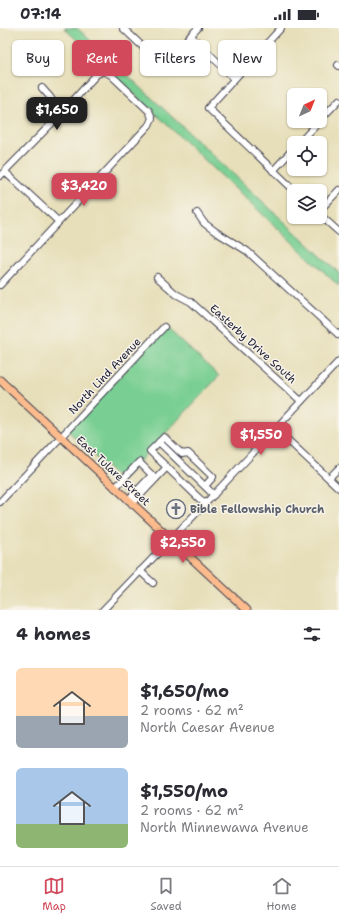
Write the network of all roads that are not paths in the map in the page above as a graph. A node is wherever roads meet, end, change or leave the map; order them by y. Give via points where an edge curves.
1 (123, 28) edge
2 (198, 28) edge
3 (282, 28) edge
4 (191, 36) junction
5 (234, 78) junction
6 (42, 88) dead end
7 (339, 100) edge
8 (327, 113) edge
9 (61, 114) junction
10 (313, 128) edge
11 (306, 136) edge
12 (287, 156) edge
13 (273, 171) junction
14 (2, 174) edge
15 (287, 184) edge
16 (339, 190) edge
17 (327, 203) edge
18 (197, 213) dead end
19 (58, 221) junction
20 (327, 221) edge
21 (339, 232) edge
22 (157, 277) dead end
23 (0, 285) edge
24 (164, 327) dead end
25 (339, 335) edge
26 (339, 360) edge
27 (0, 380) edge
28 (301, 401) junction
29 (275, 428) junction
30 (62, 438) junction
31 (158, 442) junction
32 (167, 467) junction
33 (339, 468) edge
34 (329, 478) junction
35 (130, 485) dead end
36 (204, 486) junction
37 (116, 488) junction
38 (339, 488) edge
39 (137, 492) junction
40 (214, 495) junction
41 (0, 502) edge
42 (130, 502) junction
43 (205, 504) junction
44 (171, 540) junction
45 (140, 571) junction
46 (153, 583) dead end
47 (103, 610) edge
48 (247, 610) edge

1 - 4 street via 162,65
2 - 4 street
3 - 5 street
4 - 5 street
5 - 13 street via 208,108
6 - 9 street
7 - 8 street
9 - 14 street
9 - 19 street via 96,75 103,71 111,75 149,111 152,118 149,125
10 - 11 street
12 - 13 street
13 - 15 street
14 - 19 street
16 - 17 street
18 - 25 street via 204,223 247,251
19 - 23 street
20 - 21 street
22 - 28 street, Easterby Drive South via 176,294 191,302
24 - 30 street, North Lind Avenue
26 - 28 street
27 - 30 main road, East Tulare Street
28 - 29 street
29 - 34 street
29 - 40 street
30 - 37 main road, East Tulare Street
30 - 41 street, North Lind Avenue
31 - 32 street via 150,451
31 - 36 street
31 - 36 street via 164,437 182,454 188,453 213,477
32 - 42 street
32 - 43 street
33 - 34 street
34 - 38 street
35 - 39 street
36 - 40 street
37 - 39 street via 139,462 152,475
37 - 42 main road, East Tulare Street
39 - 42 street
40 - 43 street
42 - 44 main road, East Tulare Street
43 - 44 street
44 - 45 street
44 - 48 main road, East Tulare Street
45 - 46 street
45 - 47 street

